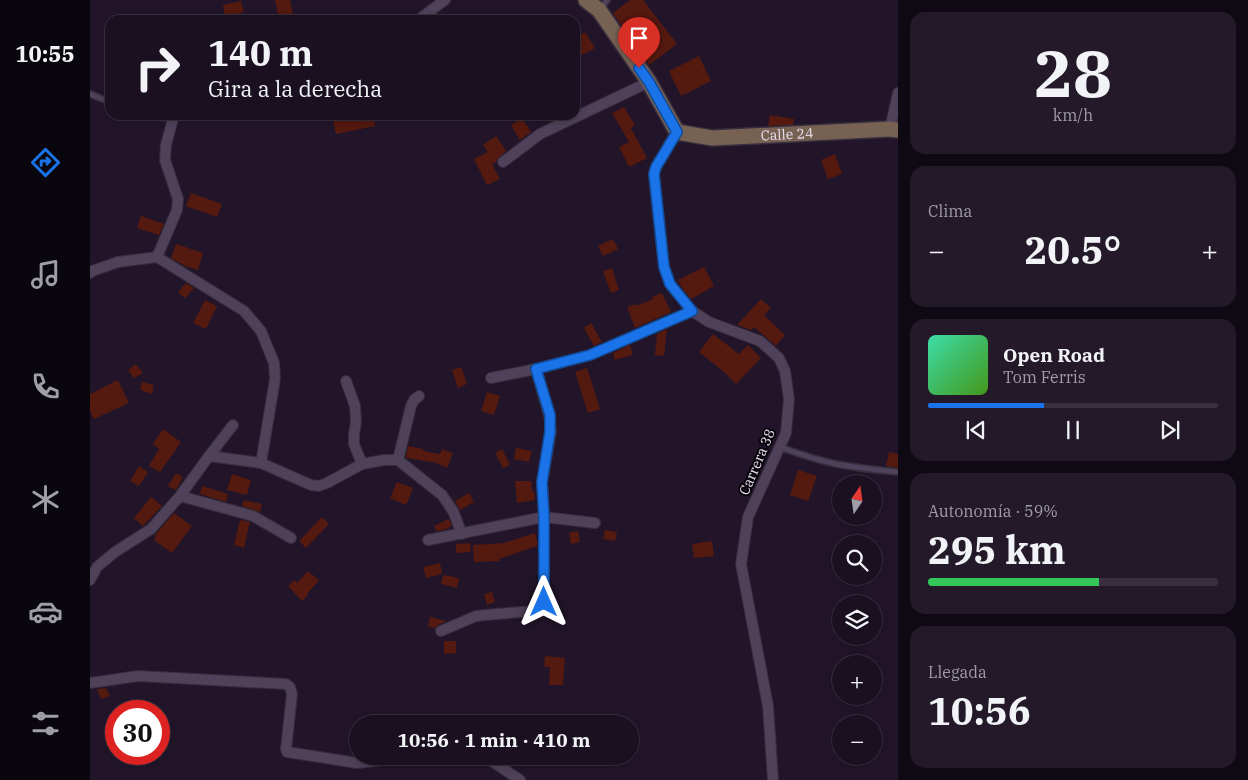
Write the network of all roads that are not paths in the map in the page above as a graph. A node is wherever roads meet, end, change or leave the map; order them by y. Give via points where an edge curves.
1 (445, 0) edge
2 (586, 0) edge
3 (603, 5) edge
4 (425, 15) edge
5 (649, 82) junction
6 (90, 94) edge
7 (898, 94) edge
8 (105, 100) edge
9 (580, 115) edge
10 (173, 120) edge
11 (569, 120) edge
12 (894, 129) edge
13 (677, 132) junction
14 (503, 162) dead end
15 (157, 257) junction
16 (90, 273) edge
17 (692, 311) junction
18 (536, 369) junction
19 (491, 378) dead end
20 (346, 382) dead end
21 (419, 396) dead end
22 (233, 425) dead end
23 (780, 447) junction
24 (209, 456) junction
25 (398, 460) junction
26 (261, 464) junction
27 (362, 464) junction
28 (898, 472) edge
29 (180, 496) junction
30 (544, 517) junction
31 (595, 523) dead end
32 (462, 534) junction
33 (292, 538) dead end
34 (428, 540) dead end
35 (90, 580) edge
36 (441, 631) dead end
37 (90, 683) edge
38 (349, 762) edge
39 (498, 765) edge
40 (520, 780) edge
41 (773, 780) edge

1 - 4 street
2 - 3 street
3 - 5 street
5 - 9 street
5 - 13 street
6 - 8 lane
7 - 12 street
10 - 15 street via 165,160 178,199 177,210
11 - 14 street via 540,134
12 - 13 street, Calle 24 via 712,138
13 - 17 street, Carrera 38 via 654,174 664,267 670,284
15 - 16 street via 118,262
15 - 26 street via 244,311 261,331 274,363 275,379
17 - 18 street via 590,355
17 - 23 street, Carrera 38 via 708,322 760,341 779,358 785,371 789,399 786,433
18 - 19 street
18 - 30 street via 550,415 542,482
20 - 27 street via 355,406 354,444
21 - 25 street via 411,406
22 - 24 street
23 - 28 lane via 837,464
23 - 41 street, Carrera 38 via 748,517 741,564 768,706
24 - 26 street
24 - 29 street
25 - 27 street
25 - 32 street via 442,495 454,511
26 - 27 street via 319,486
29 - 33 street via 253,516
29 - 35 street via 151,529 97,567
30 - 31 street
30 - 32 street
30 - 36 street via 542,607 536,612 476,616
32 - 34 street
37 - 38 street via 138,676 286,684 292,694 287,752
39 - 40 street

